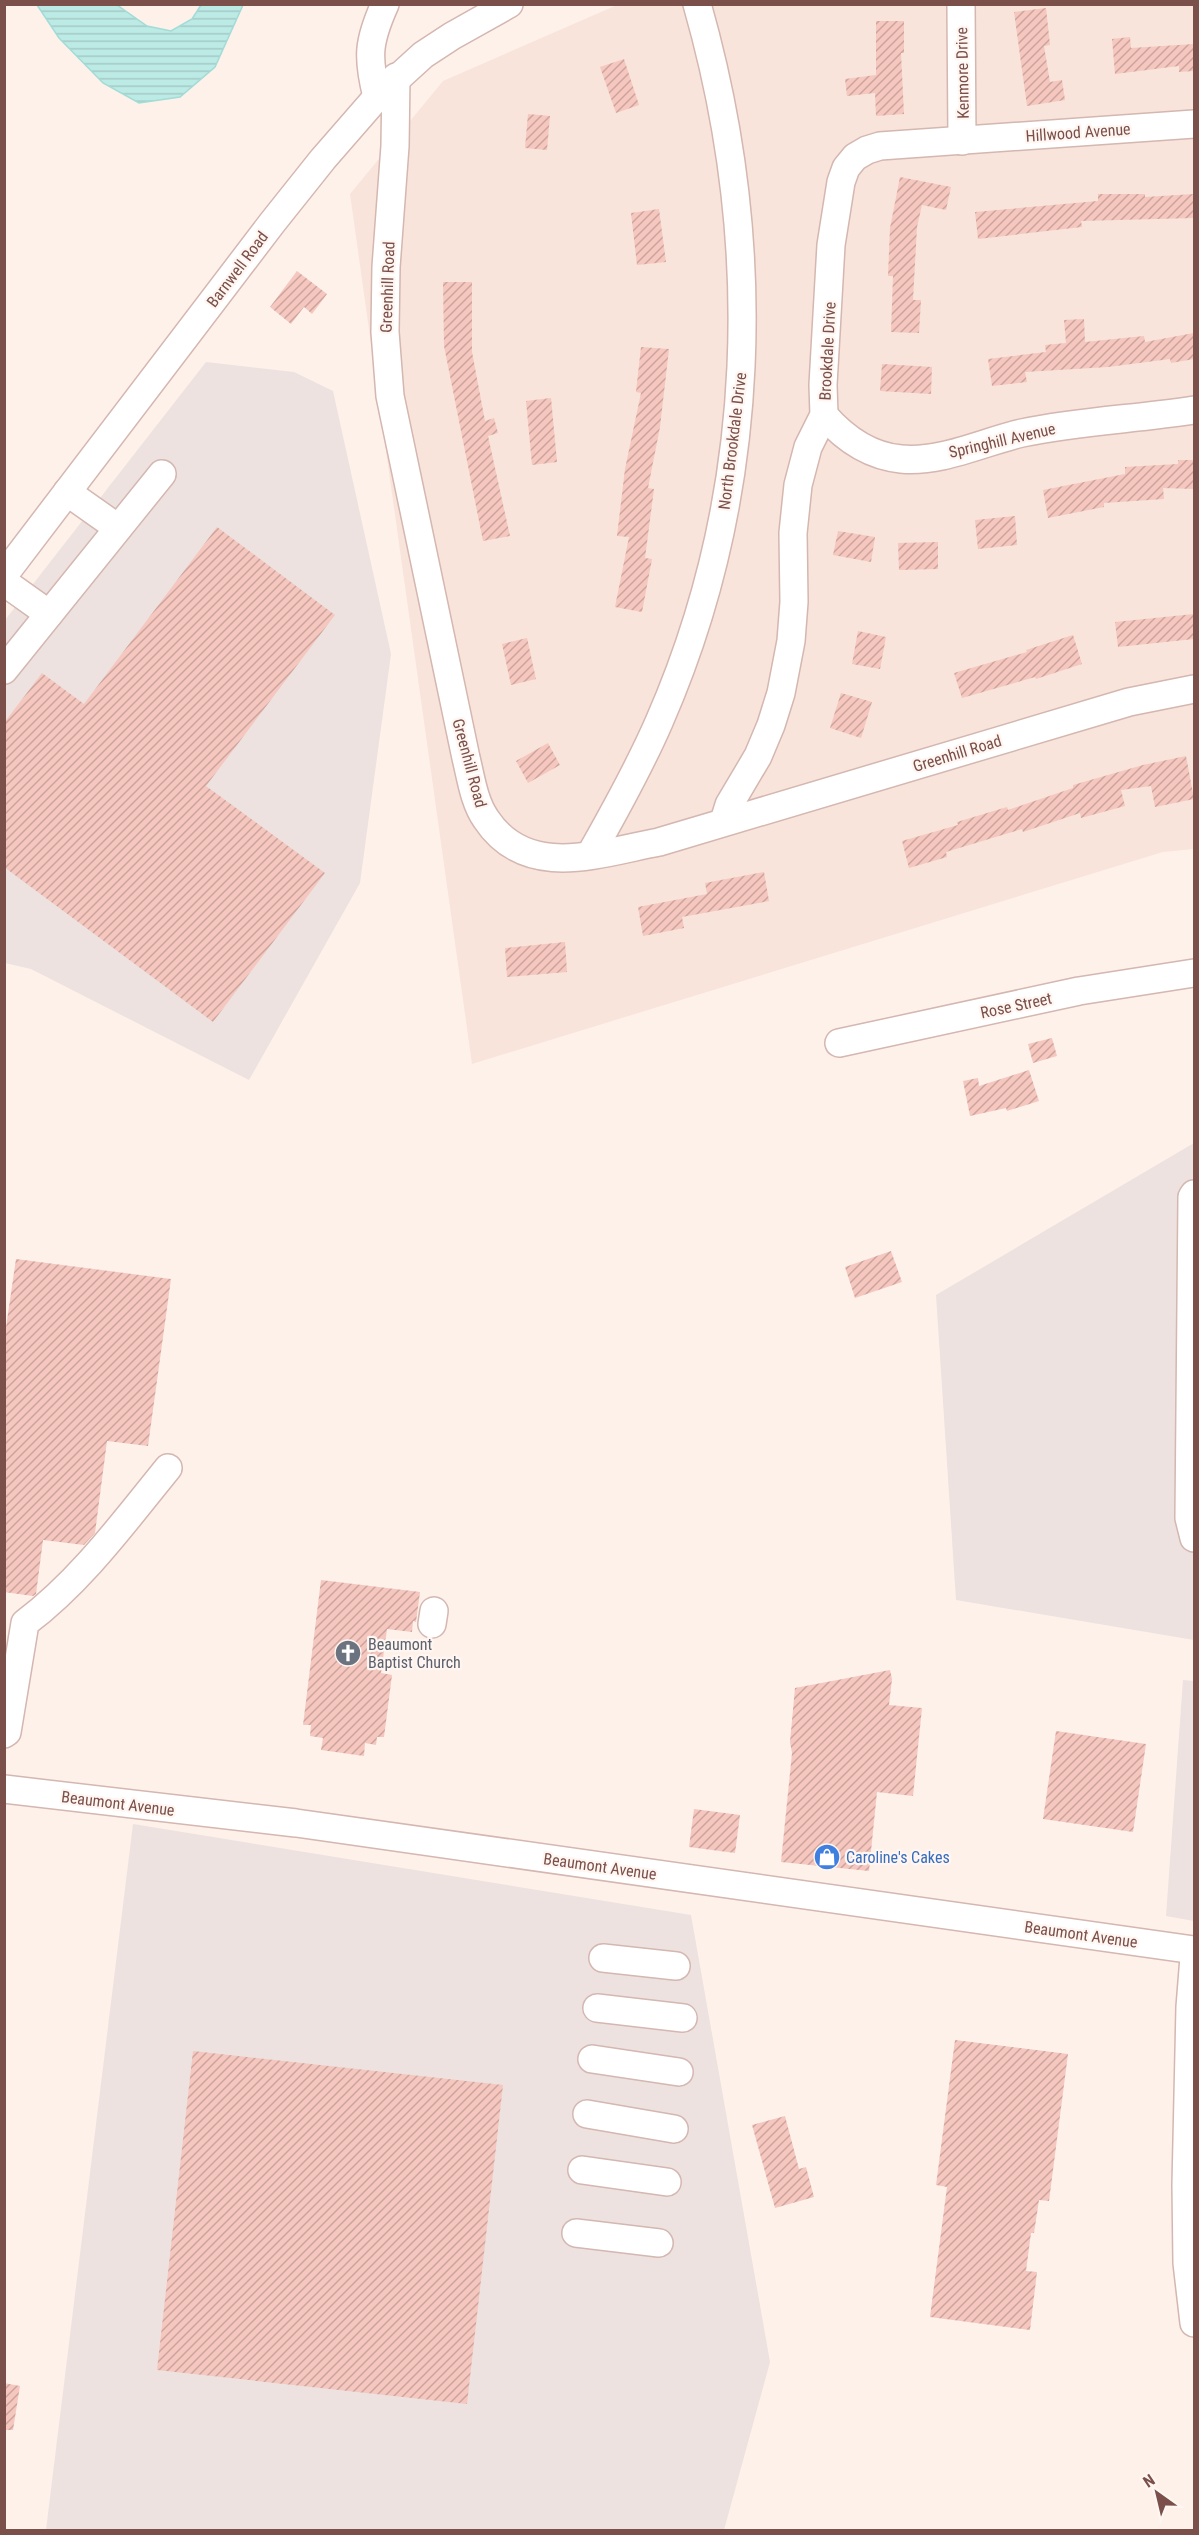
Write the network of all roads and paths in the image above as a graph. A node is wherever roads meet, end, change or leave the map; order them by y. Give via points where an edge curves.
1 (385, 4) edge
2 (509, 4) edge
3 (697, 4) edge
4 (961, 4) edge
5 (396, 77) junction
6 (376, 97) junction
7 (1194, 124) edge
8 (962, 141) junction
9 (1194, 410) edge
10 (824, 415) junction
11 (162, 474) dead end
12 (67, 492) junction
13 (118, 528) junction
14 (4, 575) edge
15 (4, 582) edge
16 (49, 614) junction
17 (4, 670) edge
18 (1194, 689) edge
19 (724, 822) junction
20 (590, 855) junction
21 (1194, 973) edge
22 (839, 1043) dead end
23 (1194, 1194) edge
24 (168, 1468) dead end
25 (1194, 1538) edge
26 (15, 1621) edge
27 (4, 1734) edge
28 (4, 1789) edge
29 (1194, 1950) edge
30 (1194, 1957) edge
31 (603, 1958) dead end
32 (676, 1966) dead end
33 (597, 2008) dead end
34 (683, 2018) dead end
35 (592, 2059) dead end
36 (679, 2073) dead end
37 (587, 2114) dead end
38 (674, 2129) dead end
39 (582, 2169) dead end
40 (667, 2182) dead end
41 (576, 2234) dead end
42 (659, 2243) dead end
43 (1194, 2323) edge

1 - 6 street via 373,31 369,65
2 - 5 street, Barnwell Road via 452,36
3 - 20 street, North Brookdale Drive via 728,130 738,205 743,291 736,431 725,505 686,651 646,750
4 - 8 street, Kenmore Drive
5 - 6 street, Barnwell Road
5 - 20 street, Greenhill Road via 385,332 390,396 466,758 477,800 498,834 535,856 560,859
6 - 12 street, Barnwell Road via 272,223
7 - 8 street, Hillwood Avenue
8 - 10 street, Brookdale Drive via 880,146 855,157 846,168 831,245
9 - 10 street, Springhill Avenue via 1060,426 923,459 889,457 858,445
10 - 19 street, Brookdale Drive via 807,447 798,485 791,640 781,693 758,756 729,805
11 - 13 street
12 - 13 street
12 - 14 street, Barnwell Road
13 - 16 street
15 - 16 street
16 - 17 street
18 - 19 street, Greenhill Road via 1129,702
19 - 20 street, Greenhill Road via 659,842
21 - 22 street, Rose Street via 1079,991
23 - 25 street via 1189,1518
24 - 26 street via 52,1603
26 - 27 street
28 - 29 street, Beaumont Avenue via 296,1823
30 - 43 street via 1186,2185 1187,2263
31 - 32 street
33 - 34 street
35 - 36 street
37 - 38 street
39 - 40 street
41 - 42 street

